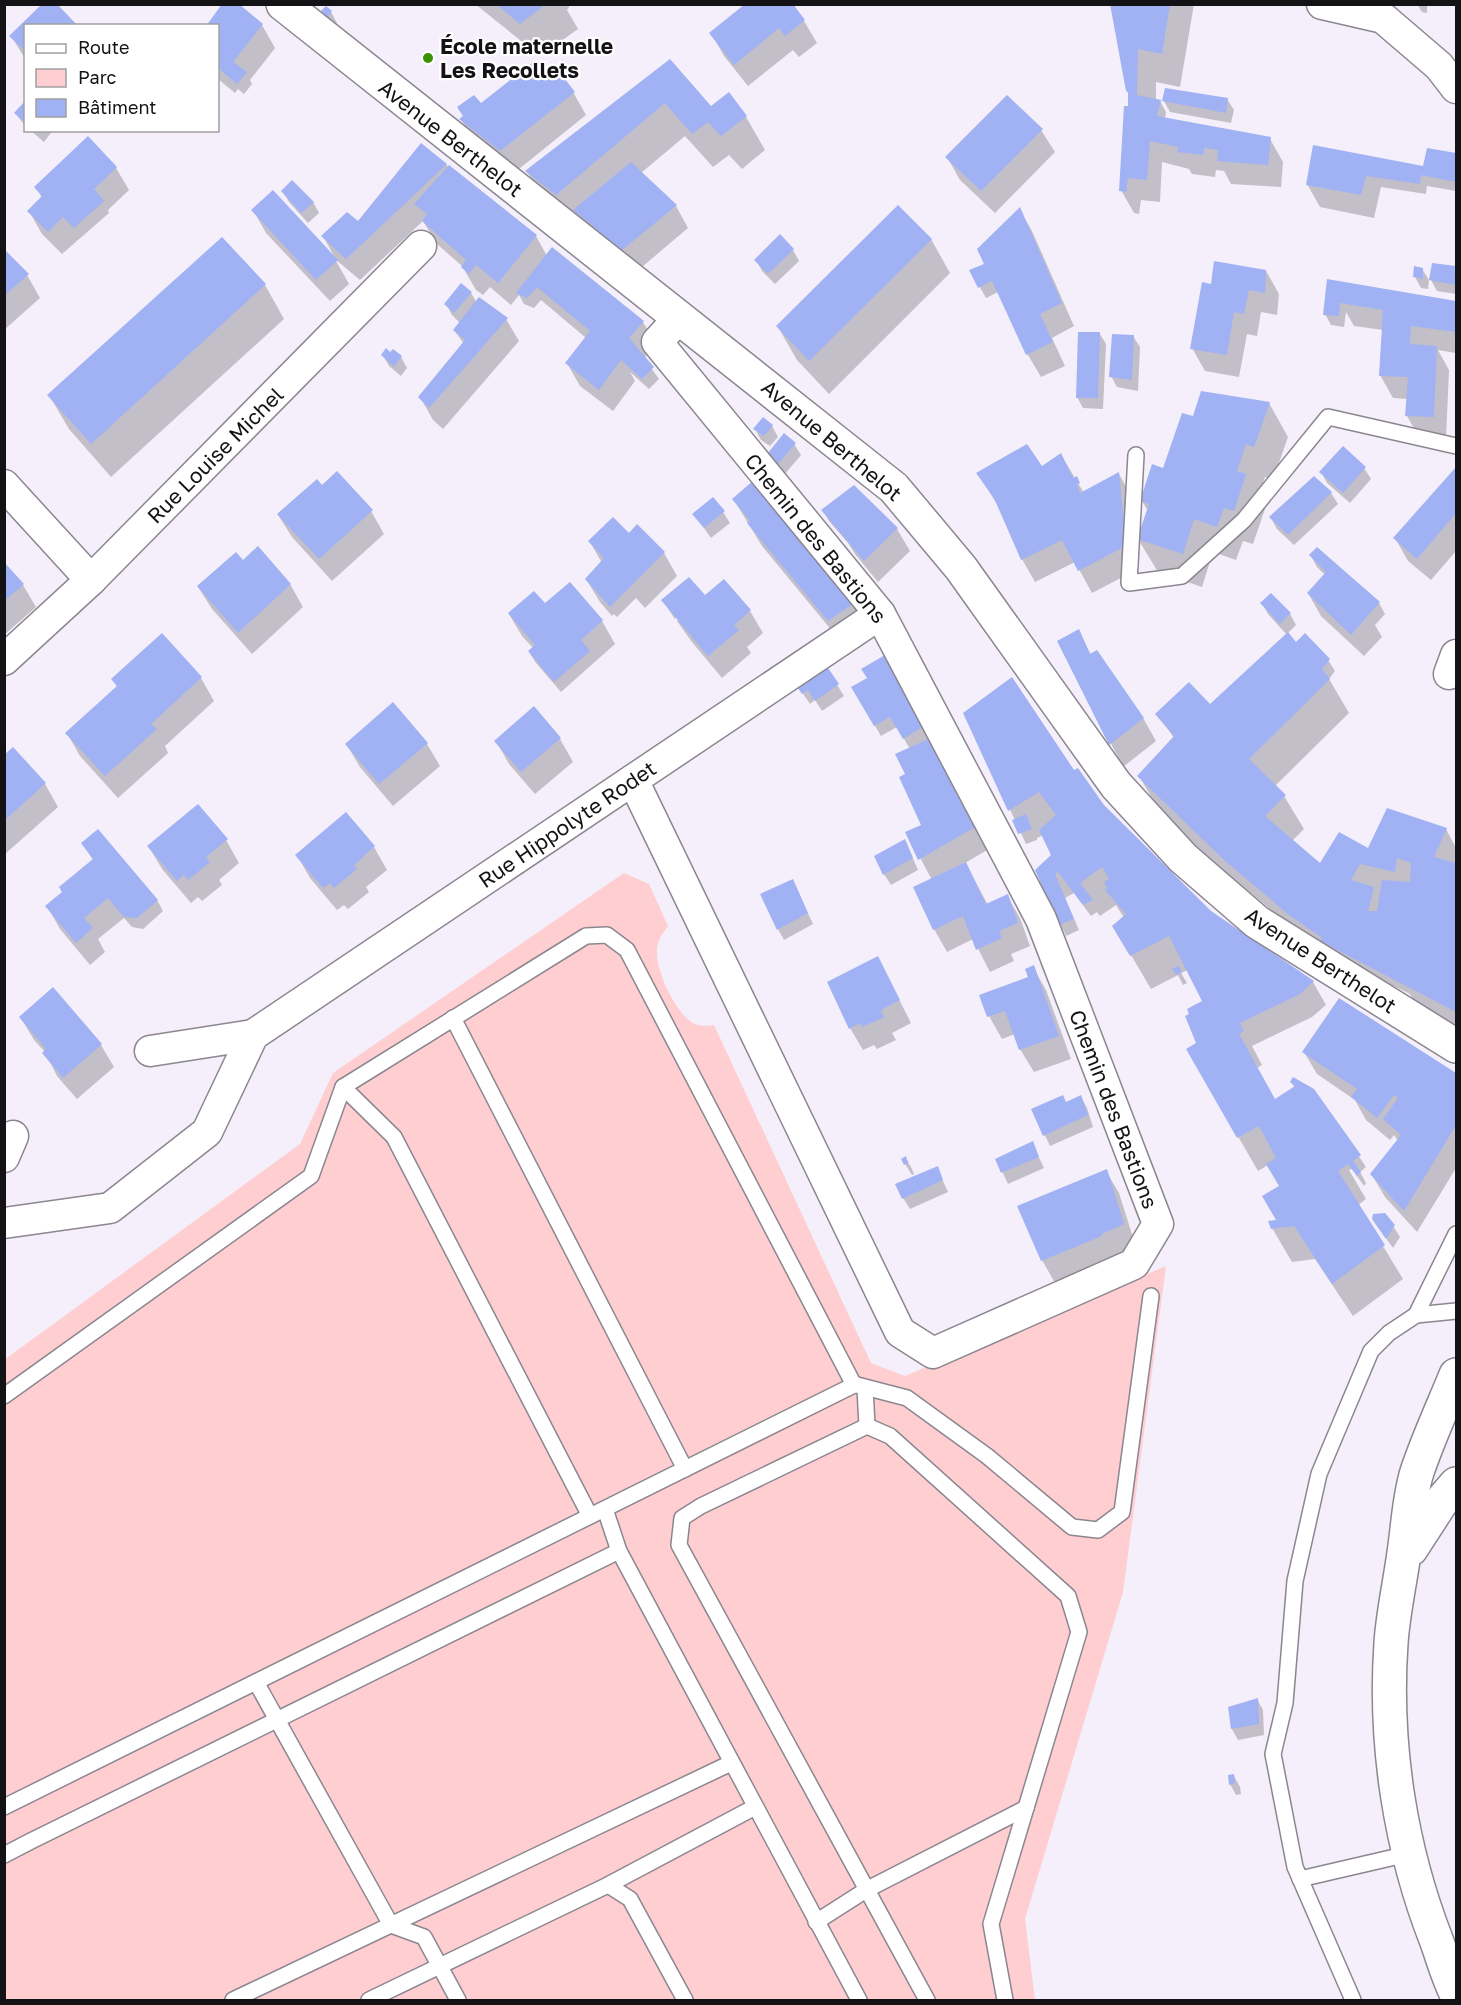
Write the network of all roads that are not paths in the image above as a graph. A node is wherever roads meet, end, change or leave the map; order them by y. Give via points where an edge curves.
1 (283, 4) edge
2 (1322, 4) edge
3 (1456, 88) edge
4 (421, 246) dead end
5 (680, 317) junction
6 (1456, 446) edge
7 (1136, 456) dead end
8 (4, 485) edge
9 (91, 580) junction
10 (880, 614) junction
11 (4, 660) edge
12 (633, 780) junction
13 (453, 1018) junction
14 (253, 1035) junction
15 (1456, 1046) edge
16 (150, 1051) dead end
17 (343, 1087) junction
18 (4, 1223) edge
19 (1456, 1234) edge
20 (1151, 1296) dead end
21 (1456, 1311) edge
22 (1416, 1315) junction
23 (1456, 1375) edge
24 (860, 1386) junction
25 (4, 1396) edge
26 (867, 1426) junction
27 (685, 1469) junction
28 (1456, 1484) edge
29 (604, 1509) junction
30 (590, 1516) junction
31 (619, 1551) junction
32 (1403, 1564) junction
33 (256, 1682) junction
34 (277, 1720) junction
35 (731, 1762) junction
36 (4, 1807) edge
37 (755, 1808) junction
38 (1026, 1808) junction
39 (1408, 1854) junction
40 (4, 1855) edge
41 (1300, 1879) junction
42 (608, 1885) junction
43 (866, 1890) junction
44 (816, 1922) junction
45 (391, 1925) junction
46 (440, 1966) junction
47 (1456, 1993) edge
48 (232, 2001) edge
49 (369, 2001) edge
50 (458, 2001) edge
51 (685, 2001) edge
52 (859, 2001) edge
53 (927, 2001) edge
54 (1005, 2001) edge
55 (1353, 2001) edge

1 - 5 main road, Avenue Berthelot
2 - 3 street via 1383,18 1439,66
4 - 9 street, Rue Louise Michel
5 - 10 street, Chemin des Bastions via 657,342
5 - 15 main road, Avenue Berthelot via 894,488 961,568 1116,785 1183,858 1257,922
6 - 7 lane via 1328,417 1244,520 1182,576 1129,583
8 - 9 street
9 - 11 street, Rue Louise Michel
10 - 12 street, Rue Hippolyte Rodet
10 - 12 street, Chemin des Bastions via 1041,918 1158,1224 1134,1264 933,1353 900,1332
12 - 14 street, Rue Hippolyte Rodet
13 - 17 lane
13 - 24 lane via 586,936 607,935 627,950
13 - 27 lane
14 - 16 street, Rue Hippolyte Rodet
14 - 18 street via 207,1132 110,1208
17 - 25 lane via 311,1176
17 - 30 lane via 394,1137
19 - 22 lane
20 - 24 lane via 1122,1512 1098,1530 1072,1527 987,1456 907,1398
21 - 22 lane
22 - 41 lane via 1371,1351 1319,1473 1295,1581 1285,1703 1273,1754
23 - 32 main road via 1416,1474
24 - 26 lane
24 - 27 lane
26 - 38 lane via 890,1436 1068,1596 1079,1632
26 - 43 lane via 682,1518 679,1545
27 - 29 lane
28 - 32 main road
29 - 30 lane
29 - 31 lane
30 - 33 lane
31 - 34 lane
31 - 35 lane
32 - 39 main road via 1391,1644 1390,1696 1398,1798
33 - 34 lane
33 - 36 lane
34 - 40 lane
34 - 45 lane
35 - 37 lane
35 - 45 lane
37 - 42 lane
37 - 44 lane
38 - 43 lane
38 - 54 lane via 991,1924
39 - 41 lane
39 - 47 main road
41 - 55 lane
42 - 46 lane
42 - 51 lane via 630,1899
43 - 44 lane
43 - 53 lane
44 - 52 lane
45 - 46 lane via 424,1936
45 - 48 lane
46 - 49 lane
46 - 50 lane

